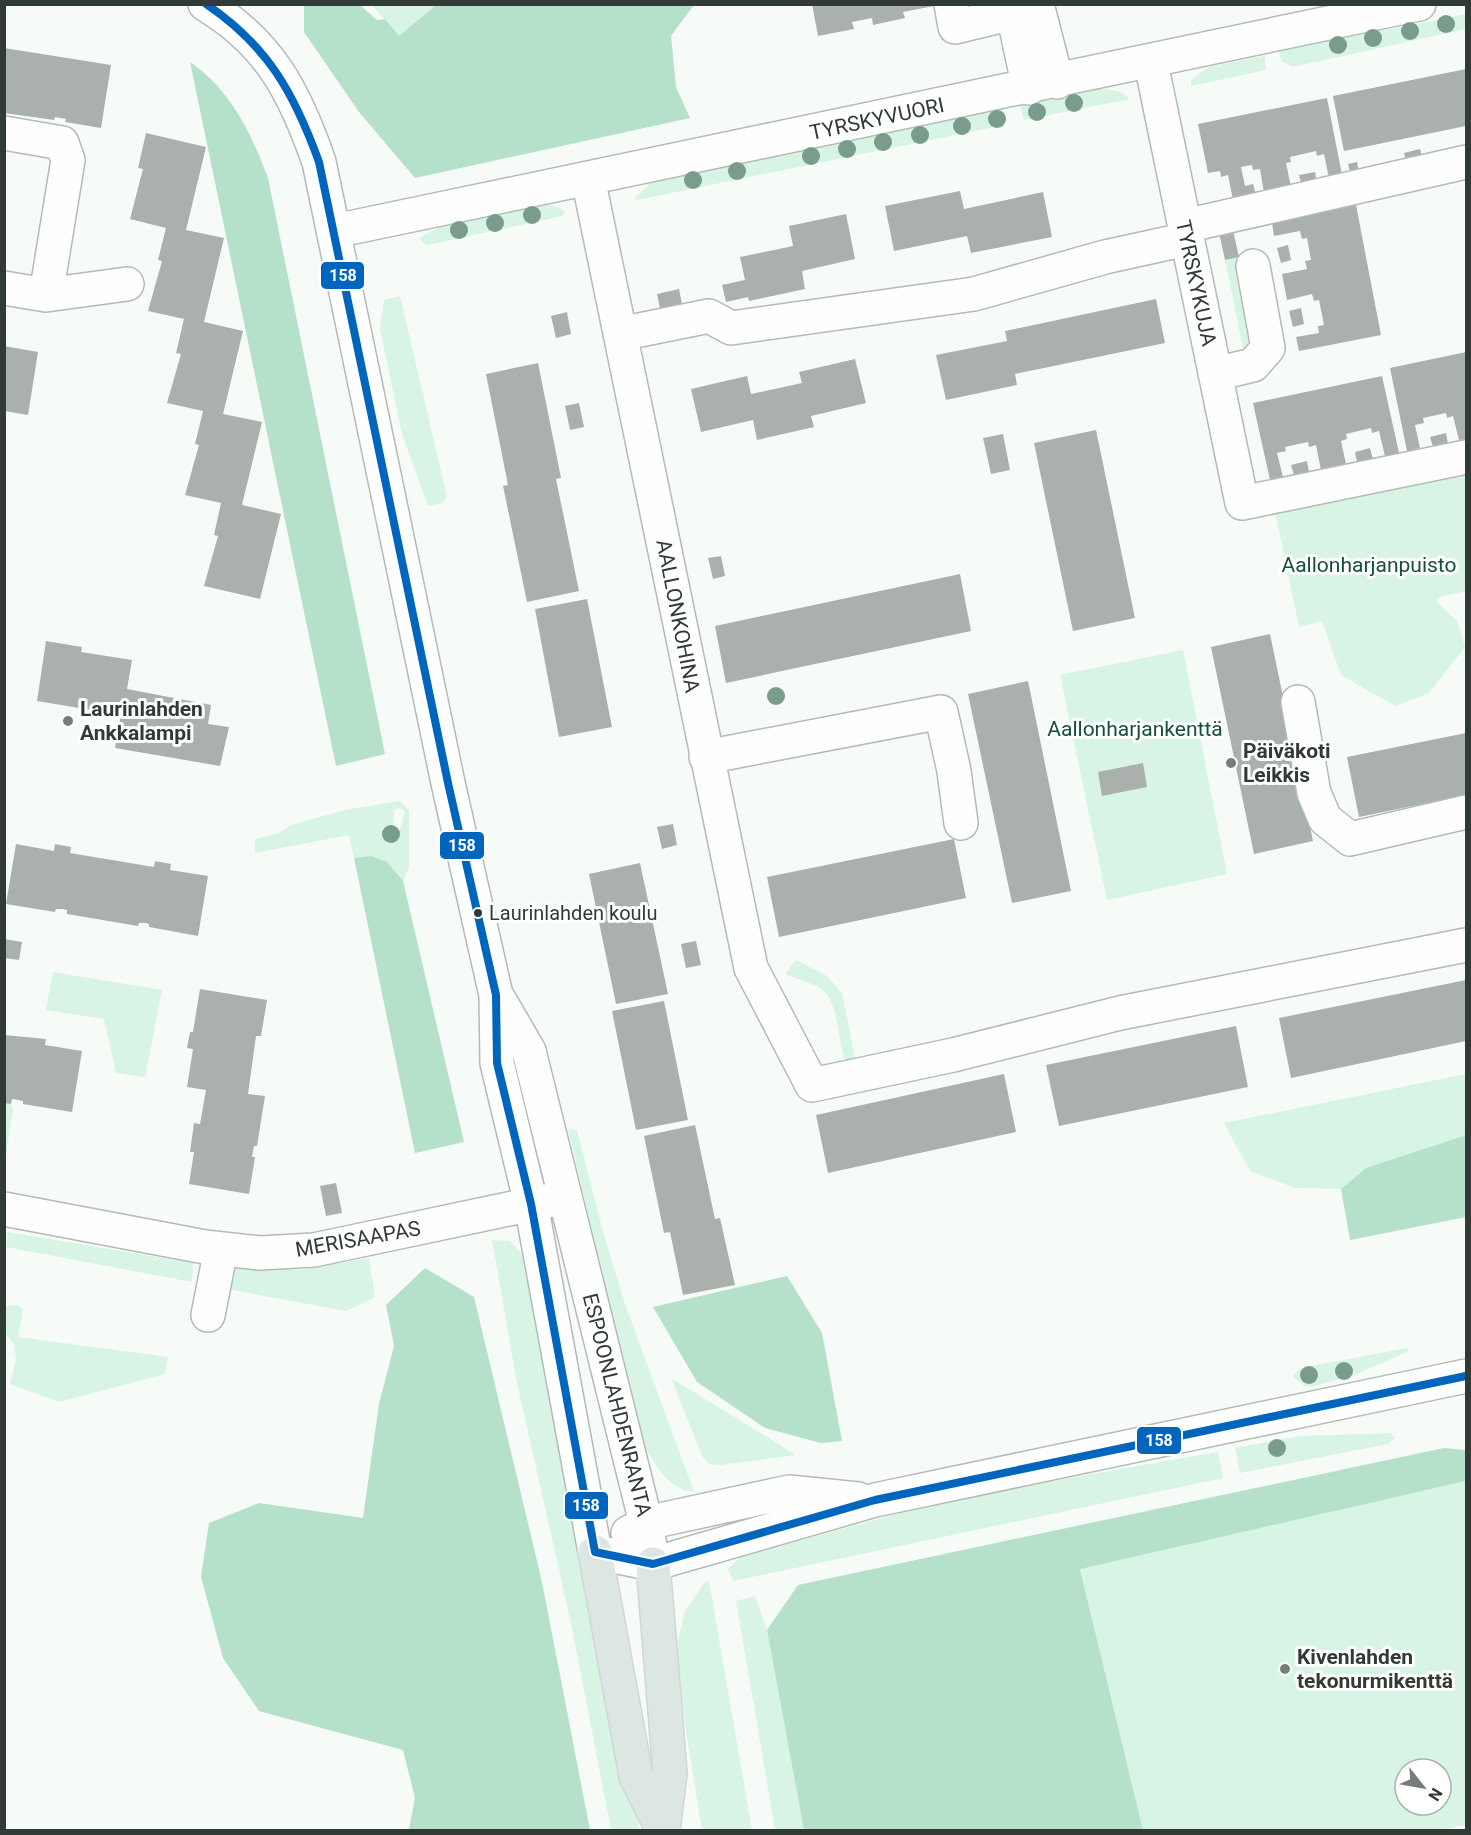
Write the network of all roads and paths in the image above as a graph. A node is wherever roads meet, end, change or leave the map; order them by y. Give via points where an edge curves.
1 (205, 4) edge
2 (951, 4) edge
3 (1419, 4) edge
4 (1020, 7) edge
5 (1353, 12) edge
6 (1151, 63) junction
7 (1043, 85) junction
8 (4, 133) edge
9 (1467, 162) edge
10 (588, 178) junction
11 (335, 231) junction
12 (1186, 232) junction
13 (1253, 266) dead end
14 (127, 284) dead end
15 (4, 288) edge
16 (46, 296) junction
17 (620, 334) junction
18 (1215, 374) junction
19 (1467, 457) edge
20 (1298, 702) dead end
21 (706, 757) junction
22 (1467, 812) edge
23 (961, 823) dead end
24 (1467, 945) edge
25 (496, 994) junction
26 (567, 1196) junction
27 (531, 1204) junction
28 (4, 1209) edge
29 (221, 1249) junction
30 (208, 1315) dead end
31 (1467, 1376) edge
32 (875, 1500) junction
33 (646, 1523) junction
34 (595, 1552) junction
35 (652, 1564) junction
36 (663, 1830) edge

1 - 11 street, ESPOONLAHDENRANTA via 230,20 254,43 279,73 301,110 319,162
2 - 4 street via 955,27
3 - 5 street, TYRSKYVUORI
4 - 7 street
5 - 6 street, TYRSKYVUORI
6 - 7 street, TYRSKYVUORI
6 - 12 street, TYRSKYKUJA
7 - 10 street, TYRSKYVUORI
8 - 16 street via 62,143 68,160
9 - 12 street
10 - 11 street, TYRSKYVUORI
10 - 17 street, AALLONKOHINA
11 - 25 street, ESPOONLAHDENRANTA via 447,783
12 - 17 street via 974,294 731,328 709,316
12 - 18 street, TYRSKYKUJA
13 - 18 street via 1268,348 1253,365
14 - 16 street
15 - 16 street
17 - 21 street, AALLONKOHINA
18 - 19 street, TYRSKYKUJA via 1242,503
20 - 22 street via 1314,793 1324,819 1350,839
21 - 23 street via 941,712
21 - 24 street, AALLONKOHINA via 751,968 812,1085 1120,1013
25 - 26 street, ESPOONLAHDENRANTA via 529,1051
25 - 27 street, ESPOONLAHDENRANTA via 497,1063
26 - 27 street, MERISAAPAS
26 - 33 street, ESPOONLAHDENRANTA
27 - 29 street, MERISAAPAS via 314,1250 260,1253
27 - 34 street, ESPOONLAHDENRANTA
28 - 29 street, MERISAAPAS
29 - 30 street
31 - 32 street
32 - 33 street via 789,1492
32 - 35 street
33 - 34 street
33 - 35 street, ESPOONLAHDENRANTA
34 - 35 street
34 - 36 main road, ESPOONLAHDENRANTA via 636,1776
35 - 36 main road, ESPOONLAHDENRANTA via 670,1773

